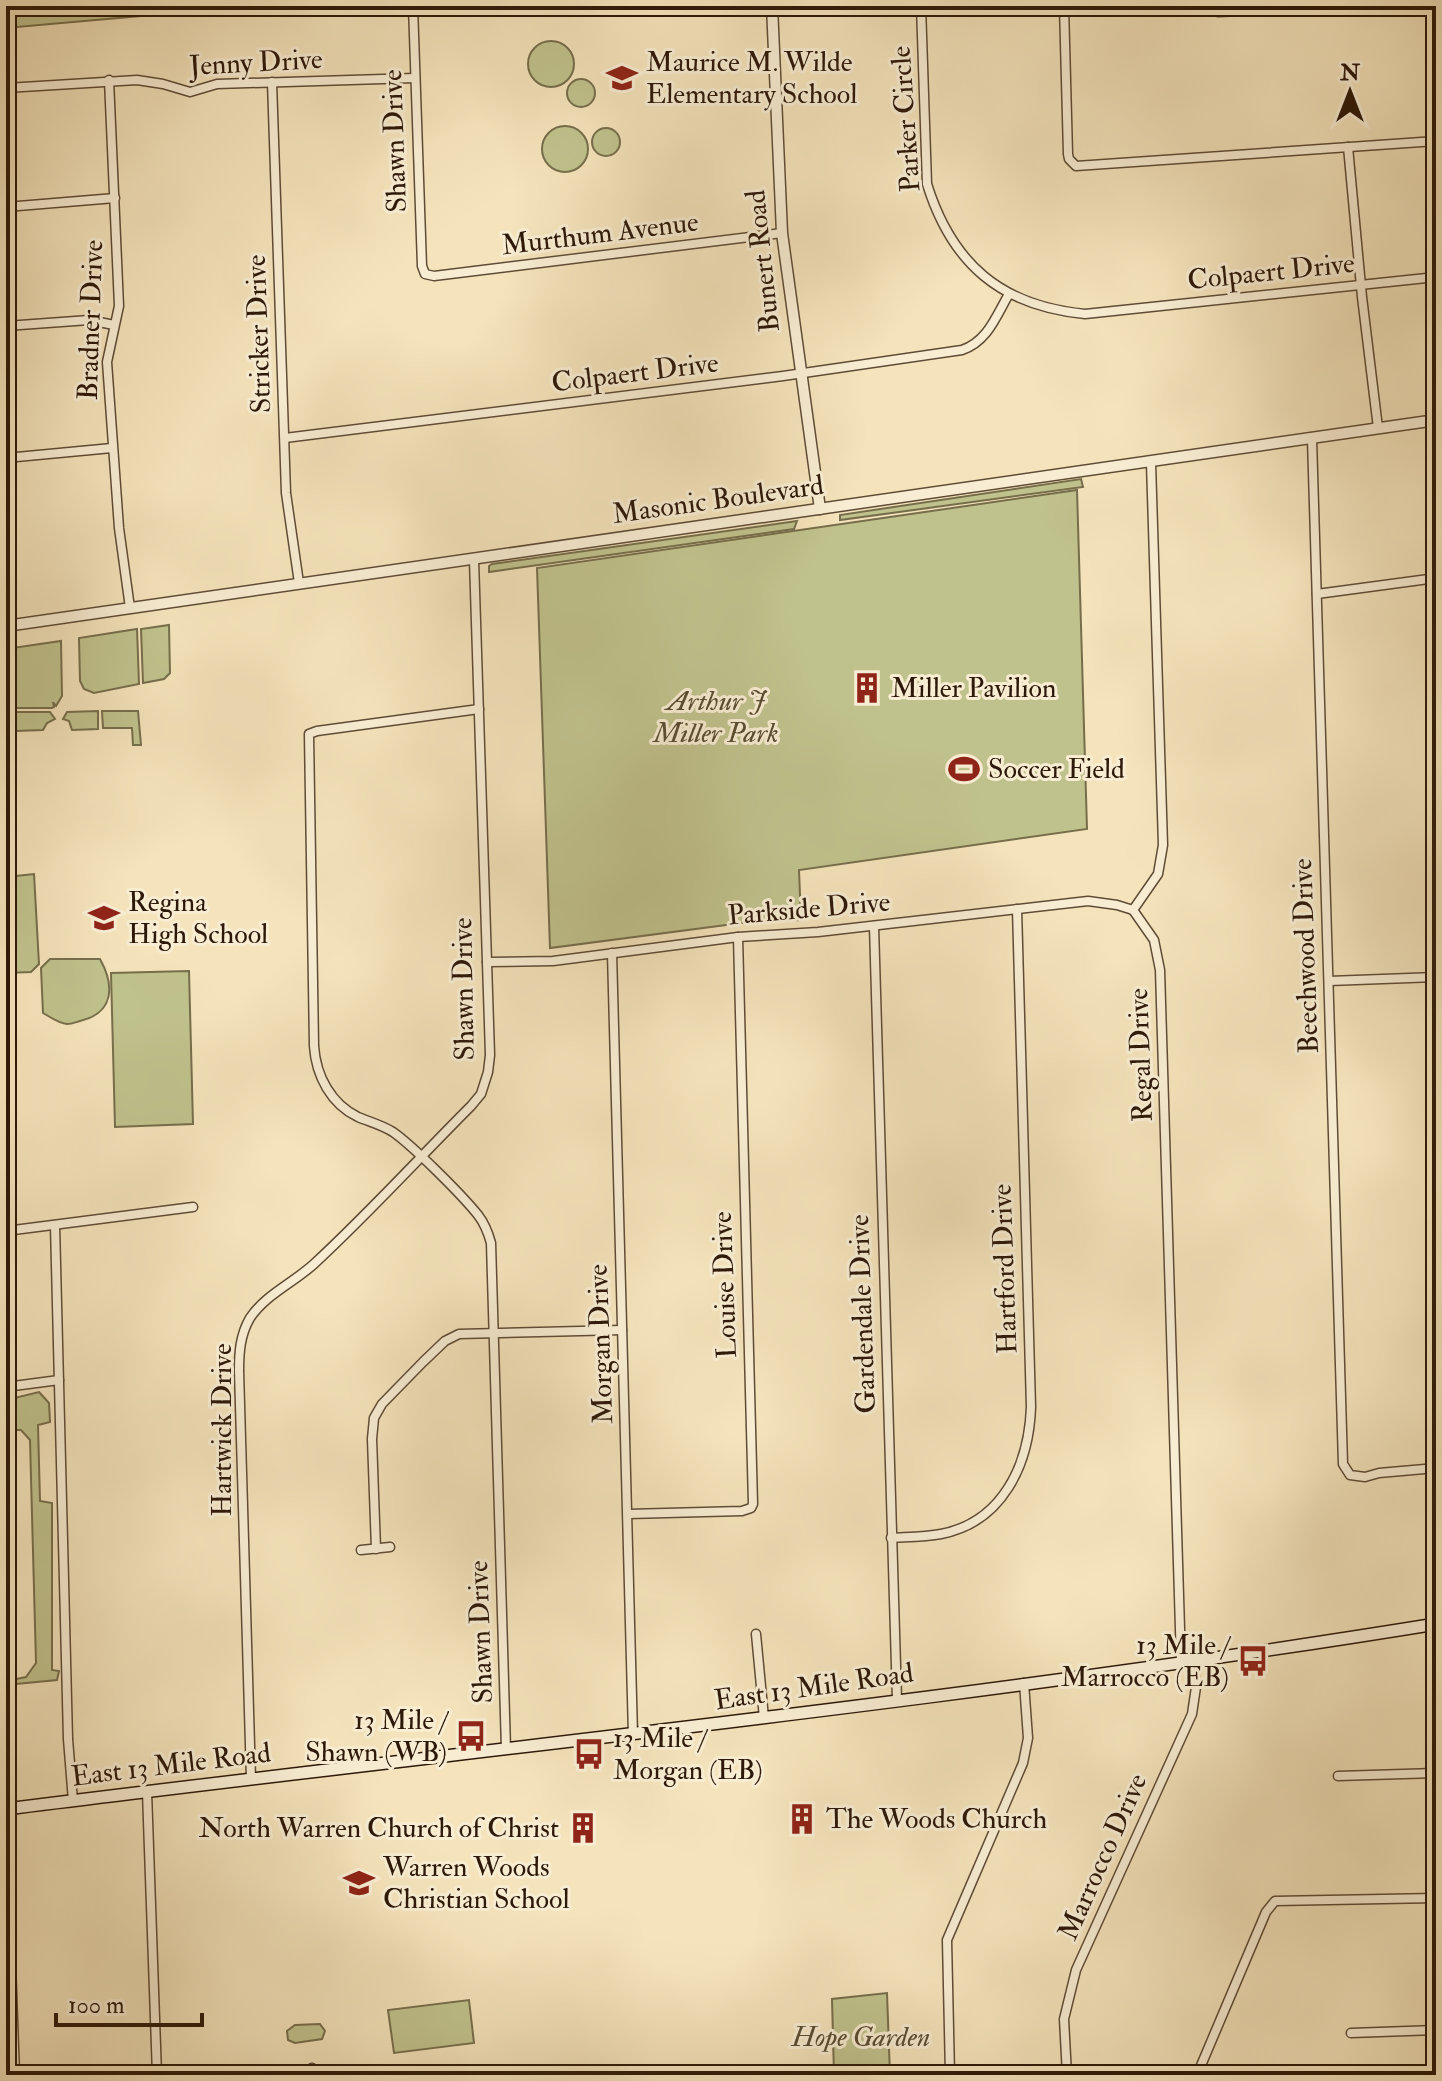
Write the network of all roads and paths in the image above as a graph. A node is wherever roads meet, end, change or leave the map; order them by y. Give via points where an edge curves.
1 (413, 6) edge
2 (772, 6) edge
3 (921, 6) edge
4 (1064, 6) edge
5 (1349, 6) edge
6 (1367, 6) edge
7 (1209, 7) edge
8 (415, 78) junction
9 (109, 80) junction
10 (272, 82) junction
11 (6, 88) edge
12 (1436, 141) edge
13 (1348, 147) junction
14 (115, 198) junction
15 (6, 207) edge
16 (782, 233) junction
17 (425, 274) joint
18 (1436, 277) edge
19 (1361, 284) junction
20 (1009, 294) junction
21 (114, 325) junction
22 (6, 326) edge
23 (800, 374) junction
24 (1436, 420) edge
25 (1378, 428) junction
26 (285, 438) junction
27 (1312, 439) junction
28 (112, 448) junction
29 (6, 458) edge
30 (1151, 463) junction
31 (820, 509) junction
32 (474, 560) junction
33 (1436, 578) edge
34 (299, 583) junction
35 (1317, 594) junction
36 (130, 608) junction
37 (6, 626) edge
38 (479, 709) junction
39 (1017, 909) junction
40 (1133, 910) junction
41 (874, 926) junction
42 (738, 937) junction
43 (612, 953) junction
44 (487, 962) junction
45 (1436, 977) edge
46 (1329, 981) junction
47 (420, 1156) junction
48 (193, 1207) dead end
49 (55, 1225) junction
50 (6, 1231) edge
51 (622, 1330) junction
52 (495, 1332) junction
53 (59, 1380) junction
54 (6, 1387) edge
55 (1436, 1468) edge
56 (628, 1514) junction
57 (891, 1538) junction
58 (390, 1547) dead end
59 (376, 1549) junction
60 (361, 1550) dead end
61 (1434, 1625) edge
62 (756, 1634) dead end
63 (1187, 1661) junction
64 (1024, 1683) junction
65 (897, 1700) junction
66 (764, 1718) junction
67 (1436, 1725) edge
68 (633, 1735) junction
69 (506, 1749) junction
70 (1436, 1773) edge
71 (1338, 1776) dead end
72 (251, 1779) junction
73 (147, 1792) junction
74 (73, 1801) junction
75 (6, 1809) edge
76 (6, 1825) edge
77 (1436, 1898) edge
78 (1436, 2030) edge
79 (1351, 2033) dead end
80 (15, 2075) edge
81 (157, 2075) edge
82 (950, 2075) edge
83 (1067, 2075) edge
84 (1197, 2075) edge

1 - 8 street, Shawn Drive
2 - 16 street, Bunert Road
3 - 20 street, Parker Circle via 927,184 960,253
4 - 13 street via 1072,163
5 - 6 street
5 - 7 street via 1218,12
8 - 10 street, Jenny Drive
8 - 17 street, Shawn Drive
9 - 10 street, Jenny Drive via 151,81 190,92 217,84
9 - 11 street, Jenny Drive
9 - 14 street, Bradner Drive
10 - 26 street, Stricker Drive
12 - 13 street
13 - 19 street
14 - 15 street
14 - 21 street, Bradner Drive via 119,306
16 - 17 street, Murthum Avenue
16 - 23 street, Bunert Road
18 - 19 street, Colpaert Drive
19 - 20 street, Colpaert Drive via 1085,314 1048,309
19 - 25 street
20 - 23 street, Colpaert Drive via 975,346
21 - 22 street via 89,320
21 - 28 street, Bradner Drive via 107,362
23 - 26 street, Colpaert Drive
23 - 31 street, Bunert Road
24 - 25 street, Masonic Boulevard
25 - 27 street, Masonic Boulevard
26 - 34 street, Stricker Drive via 286,493
27 - 30 street, Masonic Boulevard
27 - 35 street, Beechwood Drive
28 - 29 street
28 - 36 street, Bradner Drive
30 - 31 street, Masonic Boulevard
30 - 40 street via 1163,845 1158,874
31 - 32 street, Masonic Boulevard
32 - 34 street, Masonic Boulevard
32 - 38 street, Shawn Drive
33 - 35 street
34 - 36 street, Masonic Boulevard
35 - 46 street, Beechwood Drive
36 - 37 street, Masonic Boulevard
38 - 44 street, Shawn Drive
38 - 47 street via 317,731 308,739 316,1065 325,1086 346,1110 395,1133
39 - 40 street, Parkside Drive via 1088,901
39 - 41 street, Parkside Drive
39 - 57 street, Hartford Drive via 1029,1438 1011,1486 981,1517 941,1534
40 - 63 street, Regal Drive via 1154,940 1160,970
41 - 42 street, Parkside Drive
41 - 57 street, Gardendale Drive
42 - 43 street, Parkside Drive
42 - 56 street, Louise Drive via 753,1504 742,1511
43 - 44 street, Parkside Drive
43 - 51 street, Morgan Drive
44 - 47 street, Shawn Drive via 490,1055 485,1083 481,1094
45 - 46 street
46 - 55 street, Beechwood Drive via 1346,1471 1365,1477
47 - 52 street, Shawn Drive via 487,1229
47 - 72 street, Hartwick Drive via 316,1262 257,1309 239,1348
48 - 49 street
49 - 50 street
49 - 53 street
51 - 52 street
51 - 56 street, Morgan Drive
52 - 59 street via 451,1338 378,1410 372,1439
52 - 69 street, Shawn Drive
53 - 54 street
53 - 74 street
56 - 68 street, Morgan Drive
57 - 65 street, Gardendale Drive
58 - 59 street
59 - 60 street
61 - 63 main road, East 13 Mile Road
61 - 67 street
62 - 66 street
63 - 64 main road, East 13 Mile Road
63 - 83 street, Marrocco Drive via 1196,1687 1192,1714 1071,1985 1064,2019
64 - 65 main road, East 13 Mile Road
64 - 82 street via 1028,1738 1023,1763 947,1940
65 - 66 main road, East 13 Mile Road
66 - 68 main road, East 13 Mile Road
68 - 69 main road, East 13 Mile Road
69 - 72 main road, East 13 Mile Road
70 - 71 street
72 - 73 main road, East 13 Mile Road
73 - 74 main road, East 13 Mile Road
73 - 81 street
74 - 75 main road, East 13 Mile Road
76 - 80 street
77 - 84 street via 1275,1901
78 - 79 street

